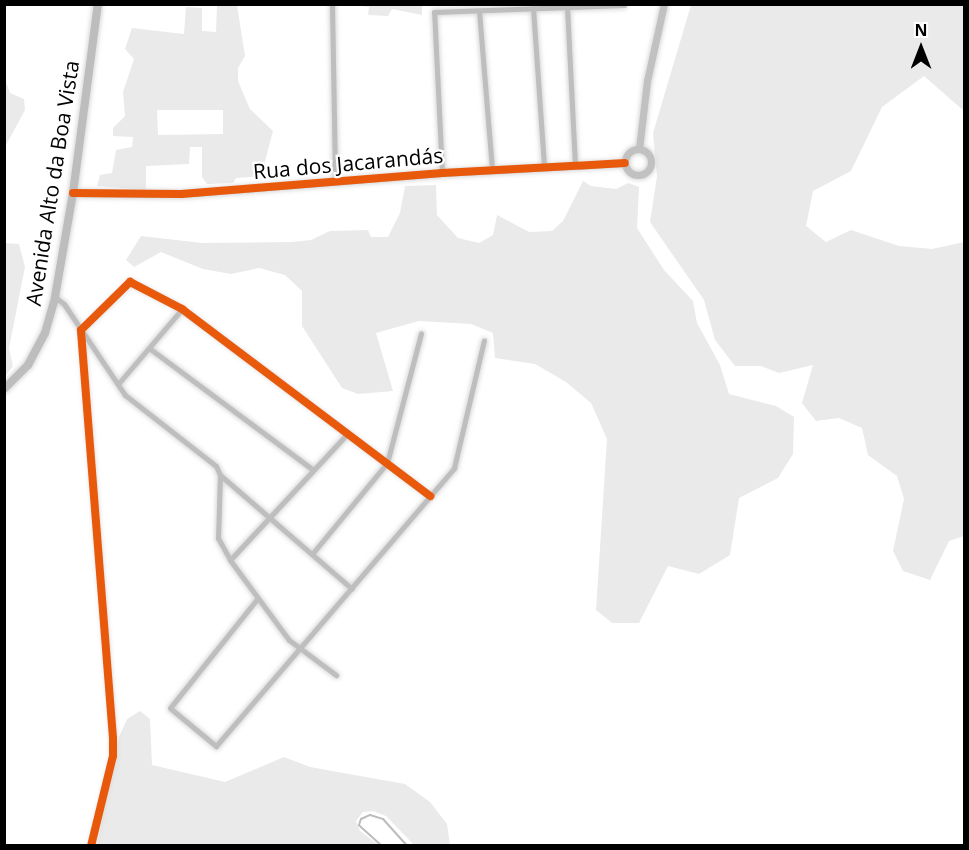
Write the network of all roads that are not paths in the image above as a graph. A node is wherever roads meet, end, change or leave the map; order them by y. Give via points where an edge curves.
1 (98, 4) edge
2 (332, 4) edge
3 (664, 4) edge
4 (624, 5) edge
5 (533, 8) junction
6 (567, 8) junction
7 (479, 11) junction
8 (639, 149) junction
9 (625, 163) junction
10 (575, 166) junction
11 (544, 167) junction
12 (492, 170) junction
13 (442, 172) junction
14 (335, 182) junction
15 (74, 193) junction
16 (55, 297) junction
17 (182, 309) junction
18 (81, 330) junction
19 (421, 333) dead end
20 (484, 340) dead end
21 (149, 348) junction
22 (118, 384) junction
23 (4, 389) edge
24 (348, 433) junction
25 (387, 463) junction
26 (313, 470) junction
27 (220, 475) junction
28 (430, 496) junction
29 (270, 518) junction
30 (312, 554) junction
31 (230, 560) junction
32 (352, 589) junction
33 (257, 599) junction
34 (302, 649) junction
35 (336, 675) dead end
36 (91, 846) edge

1 - 15 main road, Avenida Alto da Boa Vista
2 - 14 street
3 - 8 street via 647,81
4 - 6 street
5 - 6 street
5 - 7 street
5 - 11 street
6 - 10 street
7 - 12 street
7 - 13 street via 434,12
8 - 9 street via 629,153
8 - 9 street via 650,158 647,172 633,175
9 - 10 street, Rua dos Jacarandás
10 - 11 street, Rua dos Jacarandás
11 - 12 street, Rua dos Jacarandás
12 - 13 street, Rua dos Jacarandás
13 - 14 street, Rua dos Jacarandás
14 - 15 street, Rua dos Jacarandás via 181,194
15 - 16 main road, Avenida Alto da Boa Vista
16 - 18 street
16 - 23 main road, Avenida Alto da Boa Vista via 45,333 28,365
17 - 18 street via 130,282
17 - 21 street
17 - 24 street
18 - 22 street
18 - 36 street via 113,738 113,756
19 - 25 street
20 - 28 street via 454,468
21 - 22 street
21 - 26 street
22 - 27 street via 137,406 216,466
24 - 25 street
24 - 26 street
25 - 28 street
25 - 30 street
26 - 29 street
27 - 29 street
27 - 31 street via 218,538
28 - 32 street
29 - 30 street
29 - 31 street
30 - 32 street
31 - 33 street
32 - 34 street
33 - 34 street via 289,640
33 - 34 street via 170,708 216,746
34 - 35 street

